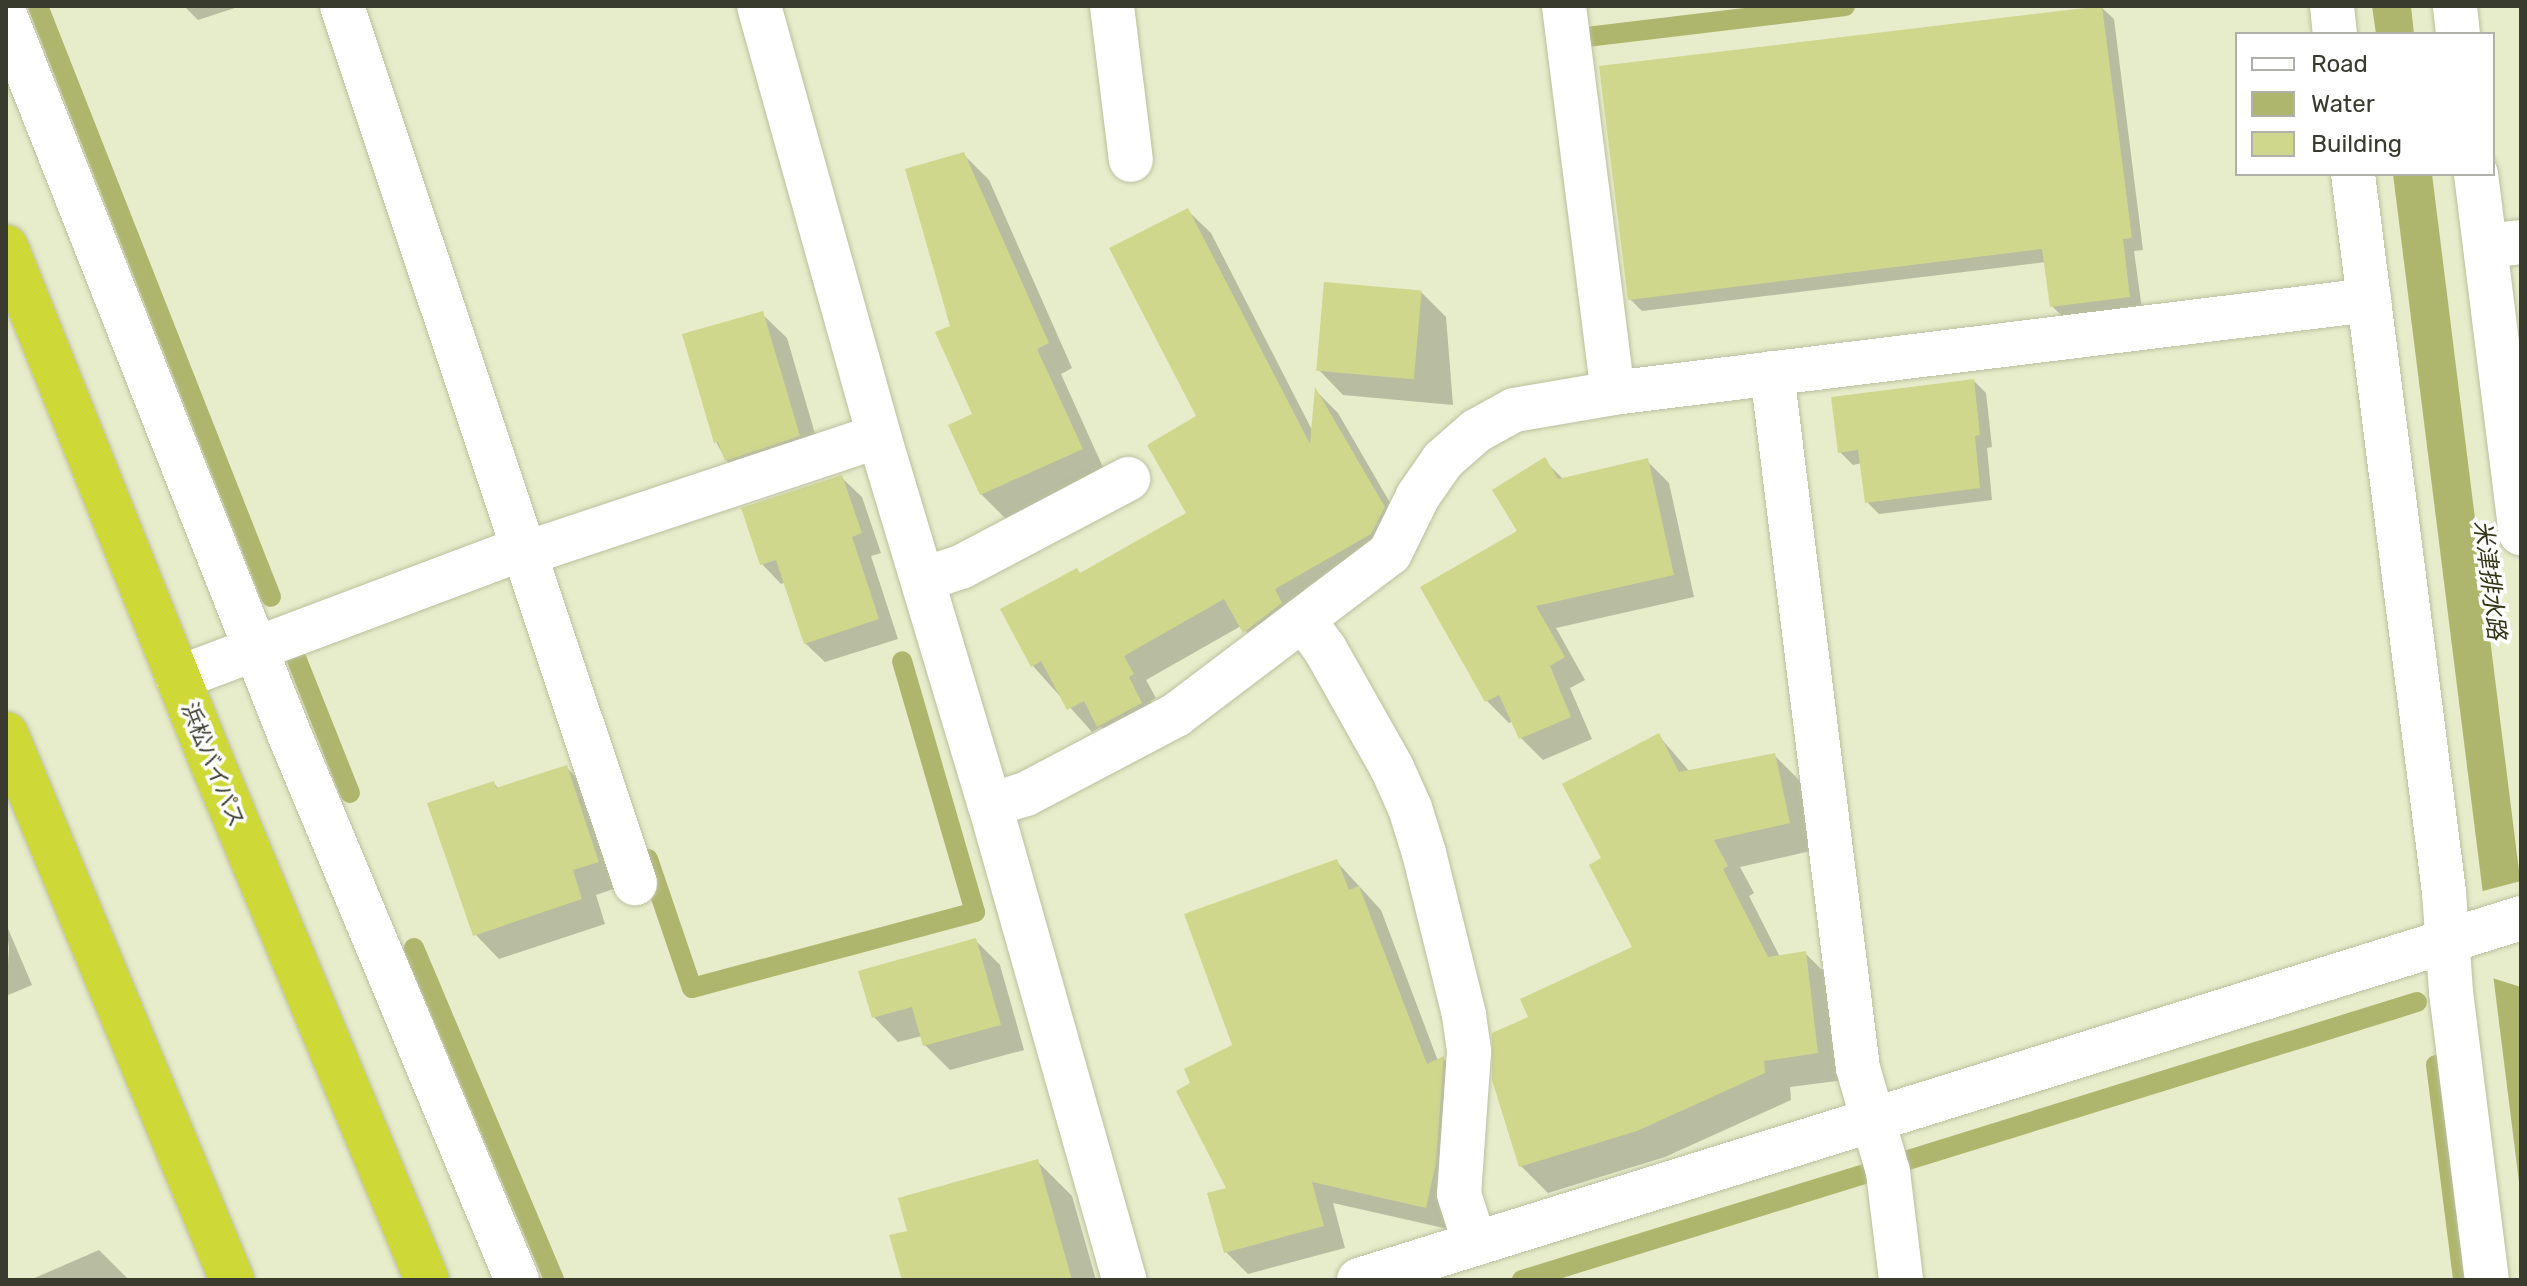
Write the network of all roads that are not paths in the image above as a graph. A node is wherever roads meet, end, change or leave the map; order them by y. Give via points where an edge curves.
1 (342, 6) edge
2 (759, 6) edge
3 (1112, 6) edge
4 (1564, 6) edge
5 (2332, 6) edge
6 (2455, 6) edge
7 (6, 18) edge
8 (2335, 32) edge
9 (2458, 32) edge
10 (1131, 160) dead end
11 (2353, 176) edge
12 (2477, 176) edge
13 (2503, 244) edge
14 (6, 247) edge
15 (2369, 300) junction
16 (1772, 373) junction
17 (1613, 393) junction
18 (879, 436) junction
19 (1128, 479) dead end
20 (2521, 533) edge
21 (524, 550) junction
22 (924, 579) junction
23 (1303, 619) junction
24 (255, 647) junction
25 (178, 678) junction
26 (6, 734) edge
27 (990, 805) junction
28 (635, 883) dead end
29 (2521, 918) edge
30 (2451, 941) junction
31 (1873, 1121) junction
32 (1475, 1244) junction
33 (232, 1280) edge
34 (427, 1280) edge
35 (517, 1280) edge
36 (1124, 1280) edge
37 (1359, 1280) edge
38 (1901, 1280) edge
39 (2487, 1280) edge

1 - 21 street
2 - 18 street
3 - 10 street
4 - 17 street
5 - 8 street
6 - 9 street
7 - 24 street
11 - 15 street
12 - 13 street
13 - 20 street
14 - 25 highway, 浜松バイパス
15 - 16 street
15 - 30 street
16 - 17 street
16 - 31 street via 1858,1068
17 - 23 street via 1514,410 1476,431 1443,460 1390,553
18 - 21 street
18 - 22 street
19 - 22 street via 961,567
21 - 24 street
21 - 28 street
22 - 27 street
23 - 27 street via 1176,715 1026,794
23 - 32 street via 1392,768 1424,853 1469,1052 1459,1194
24 - 25 street
24 - 35 street
25 - 34 highway, 浜松バイパス
26 - 33 highway
27 - 36 street
29 - 30 street
30 - 31 street
30 - 39 street
31 - 32 street
31 - 38 street via 1888,1172
32 - 37 street

